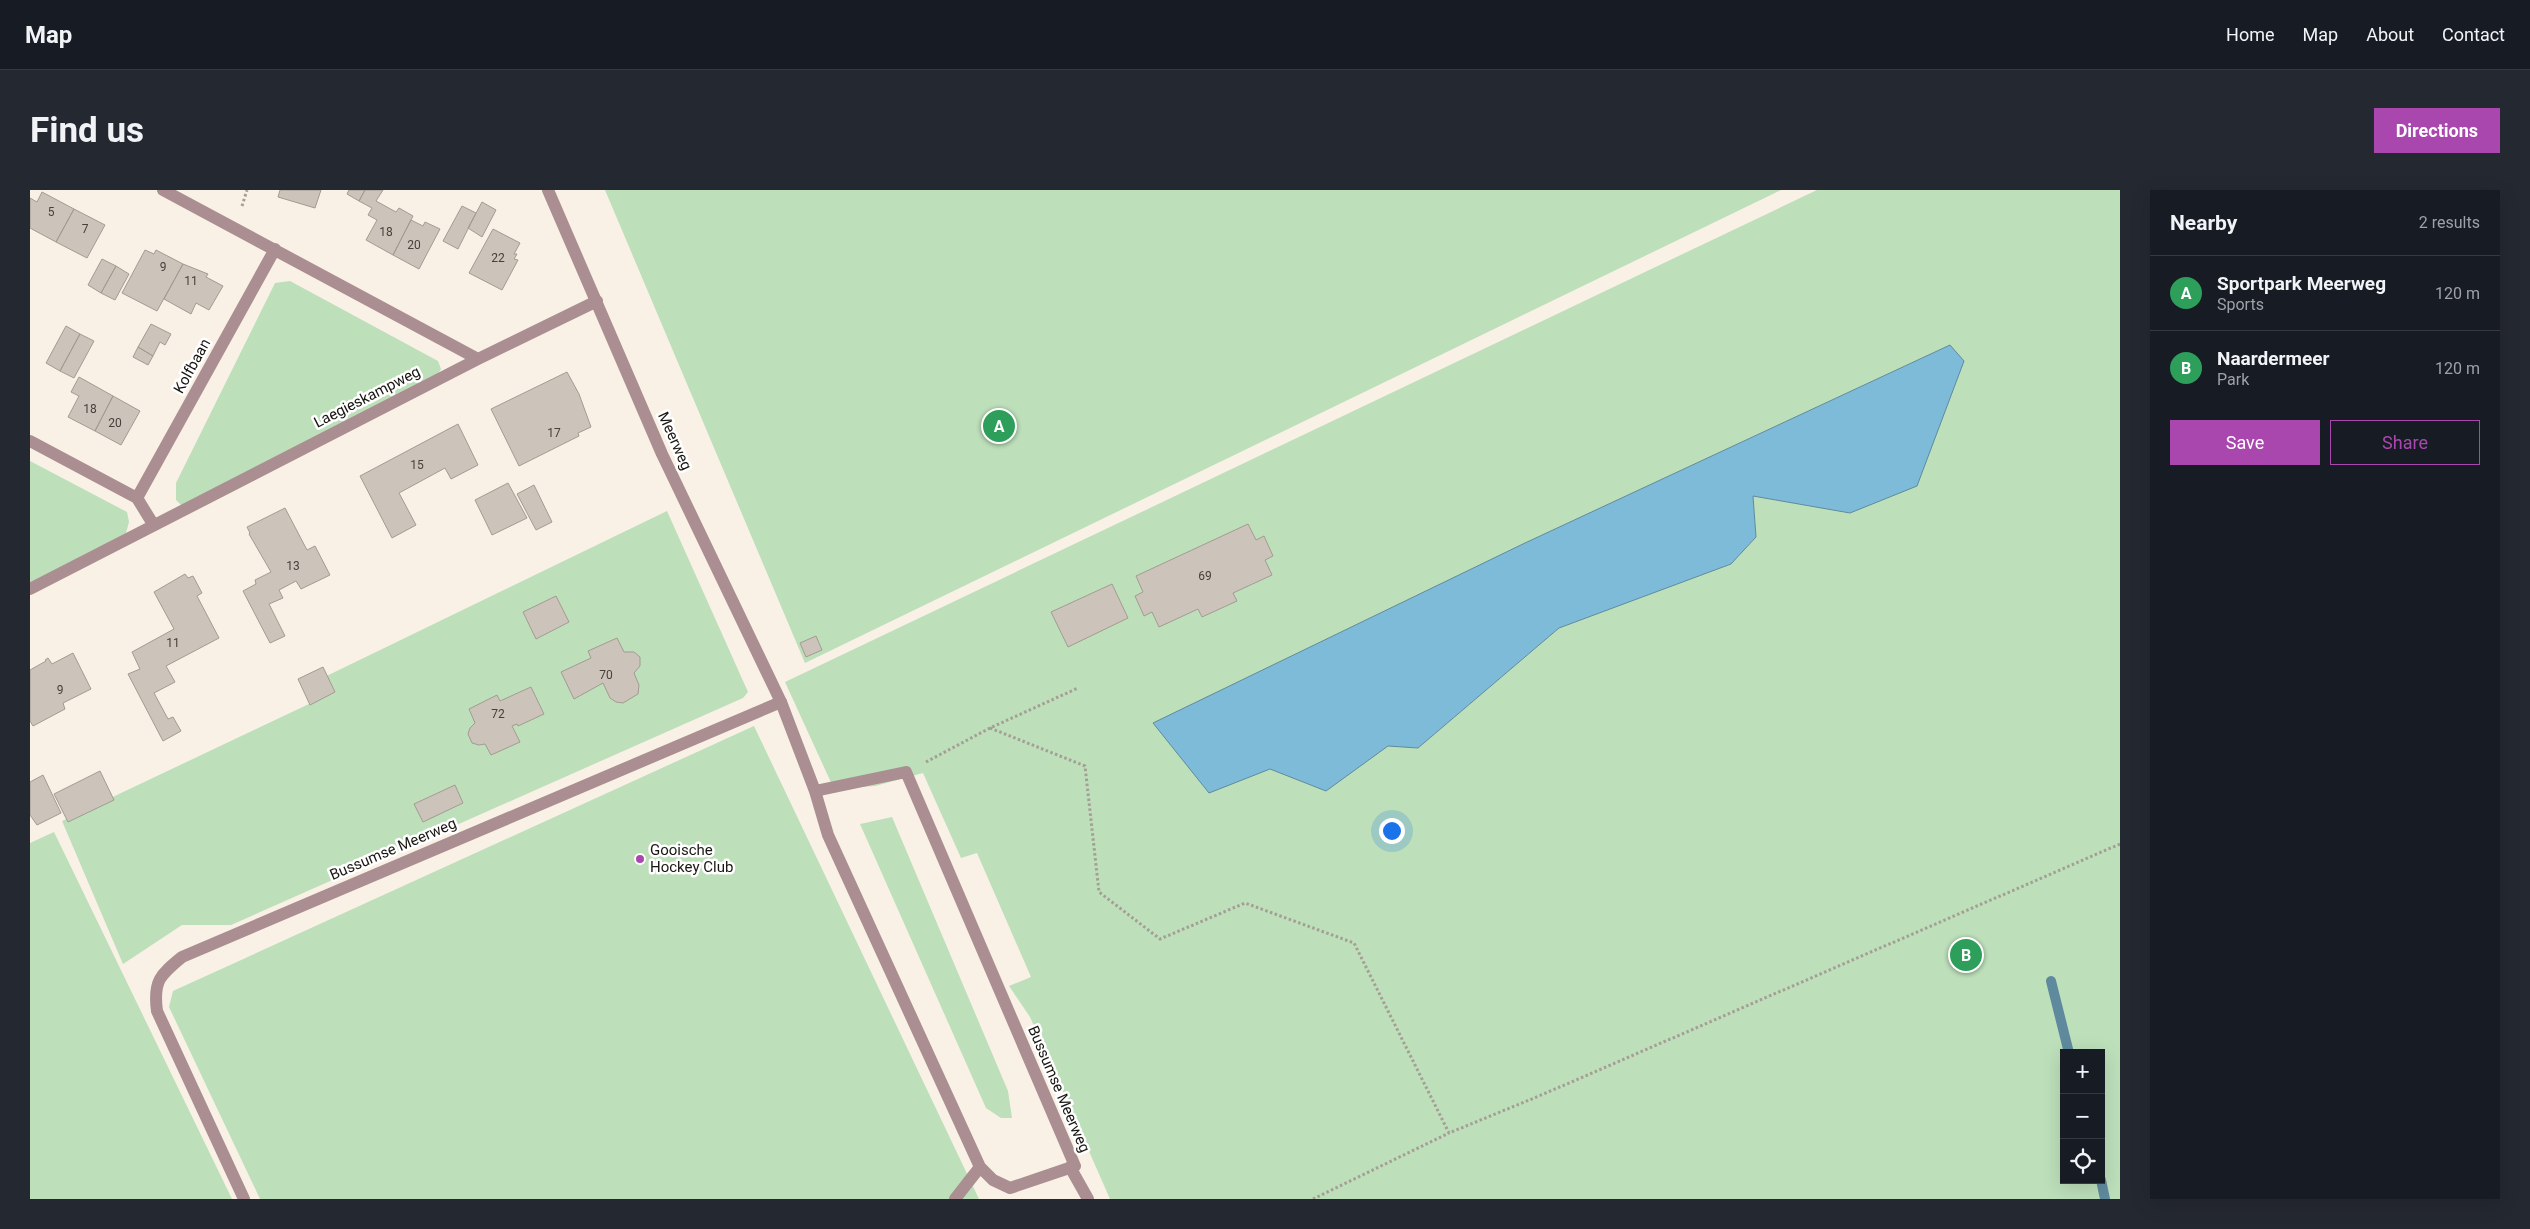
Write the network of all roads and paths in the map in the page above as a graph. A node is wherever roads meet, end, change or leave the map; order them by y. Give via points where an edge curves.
1 (163, 190) edge
2 (548, 190) edge
3 (275, 249) junction
4 (597, 301) junction
5 (478, 359) junction
6 (30, 441) edge
7 (137, 498) junction
8 (153, 524) junction
9 (30, 588) edge
10 (1078, 688) dead end
11 (781, 702) junction
12 (990, 728) junction
13 (906, 772) junction
14 (815, 791) junction
15 (2120, 844) edge
16 (1449, 1133) junction
17 (980, 1167) junction
18 (1070, 1168) junction
19 (244, 1199) edge
20 (955, 1199) edge
21 (1088, 1199) edge
22 (1313, 1199) edge

1 - 3 street
2 - 4 street, Meerweg
3 - 5 street
3 - 7 street, Kolfbaan
4 - 5 street, Laegieskampweg
4 - 11 street, Meerweg via 662,454
5 - 8 street, Laegieskampweg
6 - 7 street
7 - 8 street
8 - 9 street, Laegieskampweg
10 - 12 path
11 - 14 street, Bussumse Meerweg
11 - 19 street, Bussumse Meerweg via 182,957 165,971 154,991 157,1011
12 - 13 path
12 - 16 path via 1085,766 1099,892 1160,939 1245,903 1354,943
13 - 14 street
13 - 18 street, Bussumse Meerweg via 1075,1166
14 - 17 street, Bussumse Meerweg via 828,836
15 - 16 path
16 - 22 path
17 - 18 street, Bussumse Meerweg via 993,1180 1010,1188
17 - 20 street
18 - 21 street

